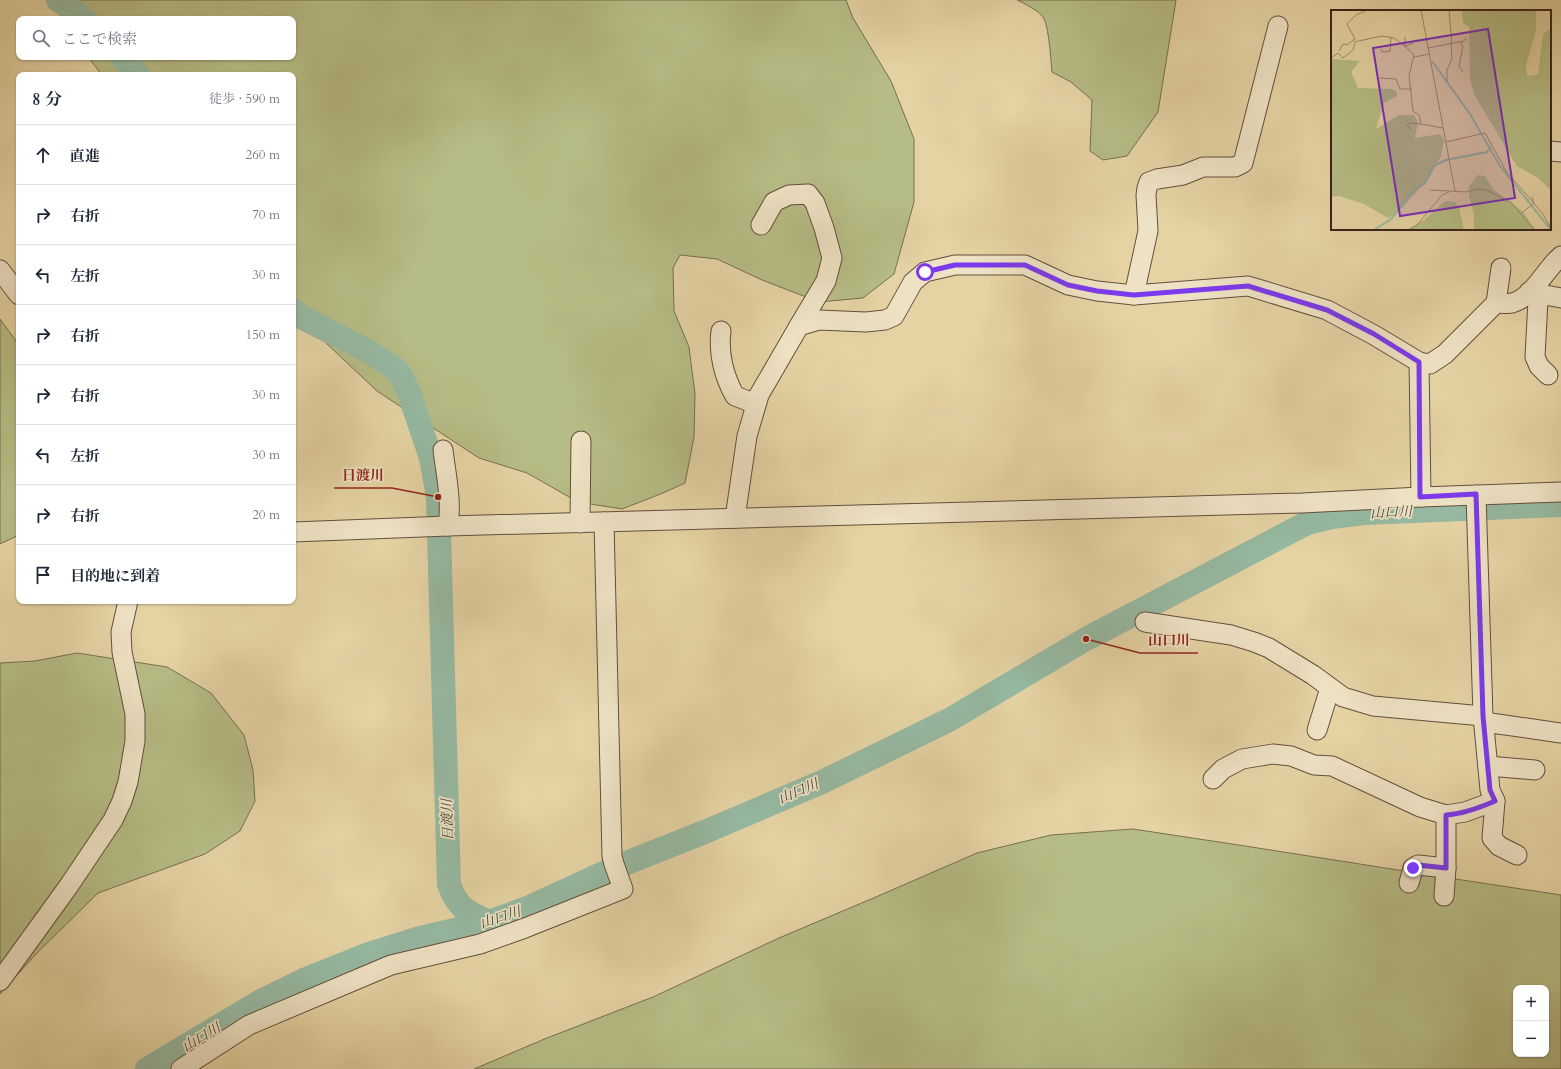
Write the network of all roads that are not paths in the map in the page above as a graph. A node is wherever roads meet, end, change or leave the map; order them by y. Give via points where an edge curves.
1 (1278, 26) dead end
2 (1551, 151) edge
3 (1561, 152) edge
4 (761, 225) dead end
5 (1561, 256) edge
6 (1501, 268) dead end
7 (0, 270) edge
8 (16, 291) edge
9 (1529, 292) junction
10 (1134, 295) junction
11 (1561, 298) edge
12 (1496, 303) junction
13 (799, 326) junction
14 (721, 331) dead end
15 (1419, 362) junction
16 (1548, 375) dead end
17 (756, 404) junction
18 (581, 441) dead end
19 (443, 450) dead end
20 (1561, 492) edge
21 (1420, 497) junction
22 (1476, 504) junction
23 (734, 518) junction
24 (604, 522) junction
25 (580, 523) junction
26 (441, 527) junction
27 (296, 532) edge
28 (127, 604) edge
29 (1146, 622) dead end
30 (1330, 688) junction
31 (1484, 719) junction
32 (1317, 730) dead end
33 (1561, 732) edge
34 (1488, 766) junction
35 (1535, 770) dead end
36 (1213, 779) dead end
37 (1495, 801) junction
38 (1446, 815) junction
39 (1517, 856) dead end
40 (1446, 868) junction
41 (1409, 883) dead end
42 (1444, 896) dead end
43 (2, 973) edge
44 (181, 1069) edge

1 - 10 street via 1243,162 1235,167 1203,167 1183,176 1149,182 1146,195 1148,232
2 - 3 street
4 - 13 street via 774,202 789,195 808,194 815,204 832,258 826,281
5 - 9 street
6 - 12 street
7 - 8 street
9 - 11 street
9 - 12 street via 1512,303
9 - 16 street via 1538,300 1535,357 1539,366
10 - 13 street via 1068,285 1025,265 955,265 925,272 913,282 894,316 885,320 819,320
10 - 15 street via 1248,286 1327,310 1374,334
12 - 15 street via 1444,354 1430,364
13 - 17 street
14 - 17 street via 719,344 727,381 735,396
15 - 21 street
17 - 23 street via 747,436
18 - 25 street
19 - 26 street via 450,514
20 - 22 street
21 - 22 street
21 - 23 street via 1294,503
22 - 31 street
23 - 24 street
24 - 25 street
24 - 44 street via 614,864 623,889 480,944 391,965 250,1025
25 - 26 street
26 - 27 street
28 - 43 street via 121,632 122,652 135,714 135,741 122,801 113,820 68,887
29 - 30 street via 1254,642 1269,648
30 - 31 street via 1343,698 1373,706
30 - 32 street
31 - 33 street
31 - 34 street
34 - 35 street
34 - 37 street via 1490,790
36 - 38 street via 1222,769 1242,760 1273,754 1291,756 1314,765 1332,766 1420,807
37 - 38 street via 1472,810
37 - 39 street via 1492,838 1499,846
38 - 40 street
40 - 41 street via 1418,865 1413,868
40 - 42 street

